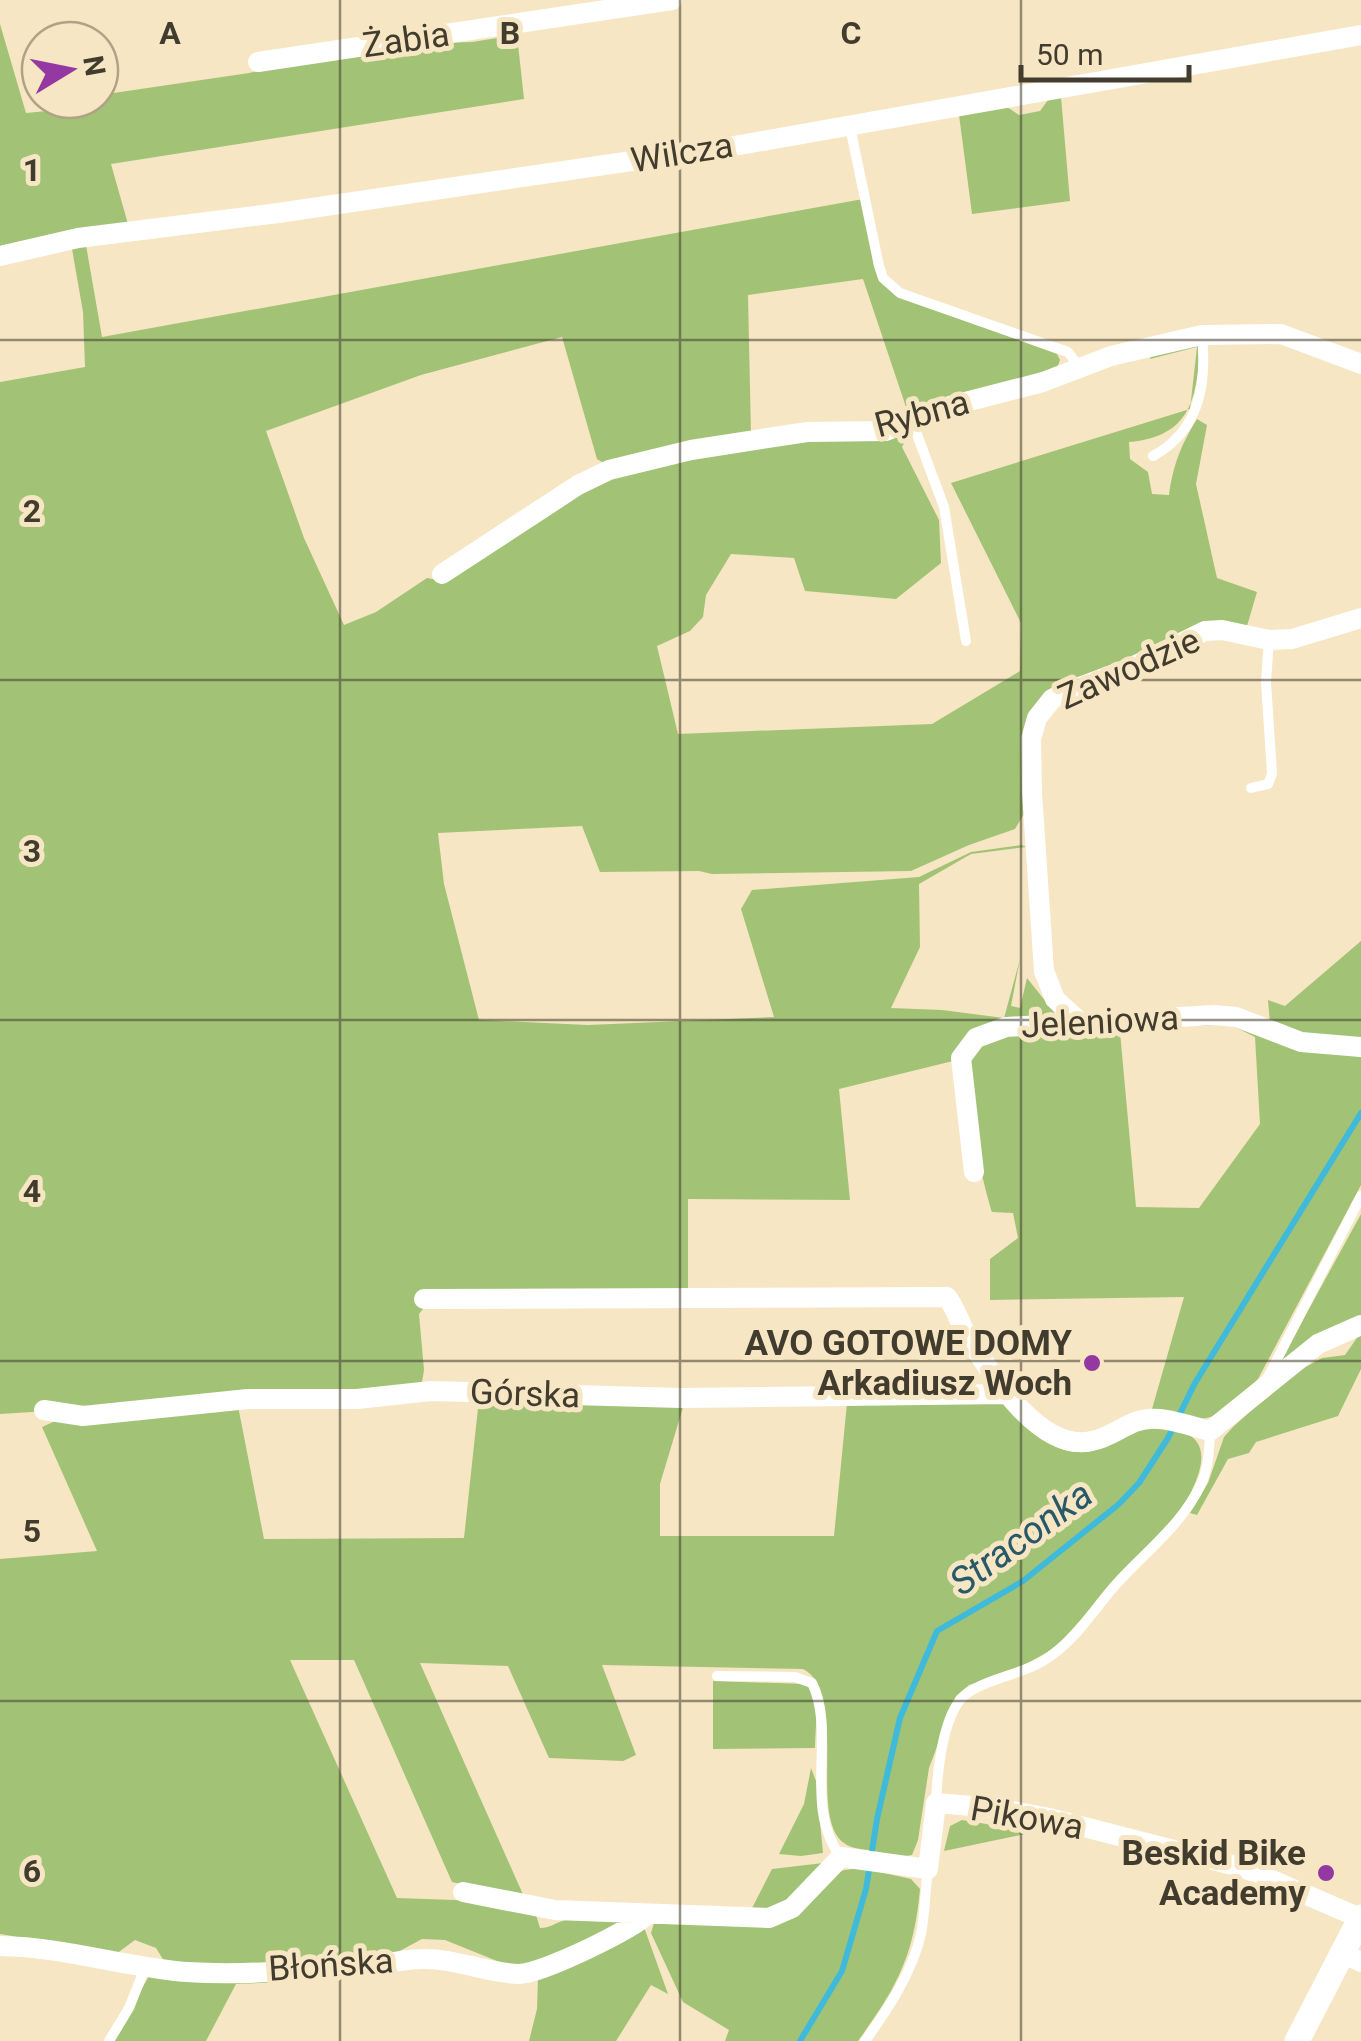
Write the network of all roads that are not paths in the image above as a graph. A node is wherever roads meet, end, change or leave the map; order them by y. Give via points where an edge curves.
1 (672, 0) edge
2 (1361, 35) edge
3 (258, 62) dead end
4 (850, 127) junction
5 (0, 256) edge
6 (1202, 335) junction
7 (1361, 364) edge
8 (1080, 367) junction
9 (912, 421) junction
10 (1153, 456) dead end
11 (442, 574) dead end
12 (1361, 618) edge
13 (1269, 640) junction
14 (966, 641) dead end
15 (1251, 788) dead end
16 (1080, 1022) junction
17 (1354, 1047) edge
18 (974, 1172) dead end
19 (1361, 1196) edge
20 (424, 1300) dead end
21 (1361, 1325) edge
22 (1262, 1388) junction
23 (1007, 1394) junction
24 (44, 1410) dead end
25 (1201, 1429) junction
26 (717, 1676) dead end
27 (936, 1804) junction
28 (847, 1858) junction
29 (919, 1868) junction
30 (464, 1892) dead end
31 (648, 1914) junction
32 (1360, 1917) edge
33 (0, 1946) edge
34 (1352, 1958) edge
35 (144, 1968) junction
36 (109, 2041) edge
37 (865, 2041) edge
38 (1297, 2041) edge

1 - 3 street, Żabia
2 - 4 street, Wilcza
4 - 5 street, Wilcza via 78,238
4 - 8 lane via 879,266 890,286 1068,352
6 - 7 street, Rybna via 1281,334
6 - 8 street, Rybna
6 - 10 lane via 1205,366 1196,412 1168,448
8 - 9 street, Rybna
9 - 11 street, Rybna via 886,431 751,440 609,470
9 - 14 lane via 944,507
12 - 13 street, Zawodzie
13 - 15 lane via 1272,774 1268,784
13 - 16 street, Zawodzie via 1222,630 1190,637 1052,700 1036,718 1032,793 1044,971 1055,1000
16 - 17 street, Jeleniowa via 1227,1015 1301,1042
16 - 18 street, Jeleniowa via 994,1030 967,1048 961,1074
19 - 22 lane
20 - 23 street via 940,1295 950,1300
21 - 22 street via 1318,1344
22 - 25 street
23 - 24 street, Górska via 681,1398 431,1391 248,1399 82,1416
23 - 25 street via 1046,1432 1071,1442 1093,1441 1138,1420 1161,1418
25 - 27 lane via 1208,1463 1186,1510 1087,1623 1035,1666 962,1698 937,1769
26 - 28 lane via 812,1683 820,1700 828,1832 832,1846
27 - 29 street, Pikowa
27 - 32 street, Pikowa via 1050,1818 1244,1868
28 - 29 street
28 - 31 street via 792,1908 769,1918
29 - 37 lane via 921,1934 905,1977
30 - 31 street via 555,1910
31 - 35 street, Błońska via 622,1933 534,1972 440,1959 234,1972
32 - 34 street
33 - 35 street, Błońska via 58,1948
34 - 38 street
35 - 36 lane

